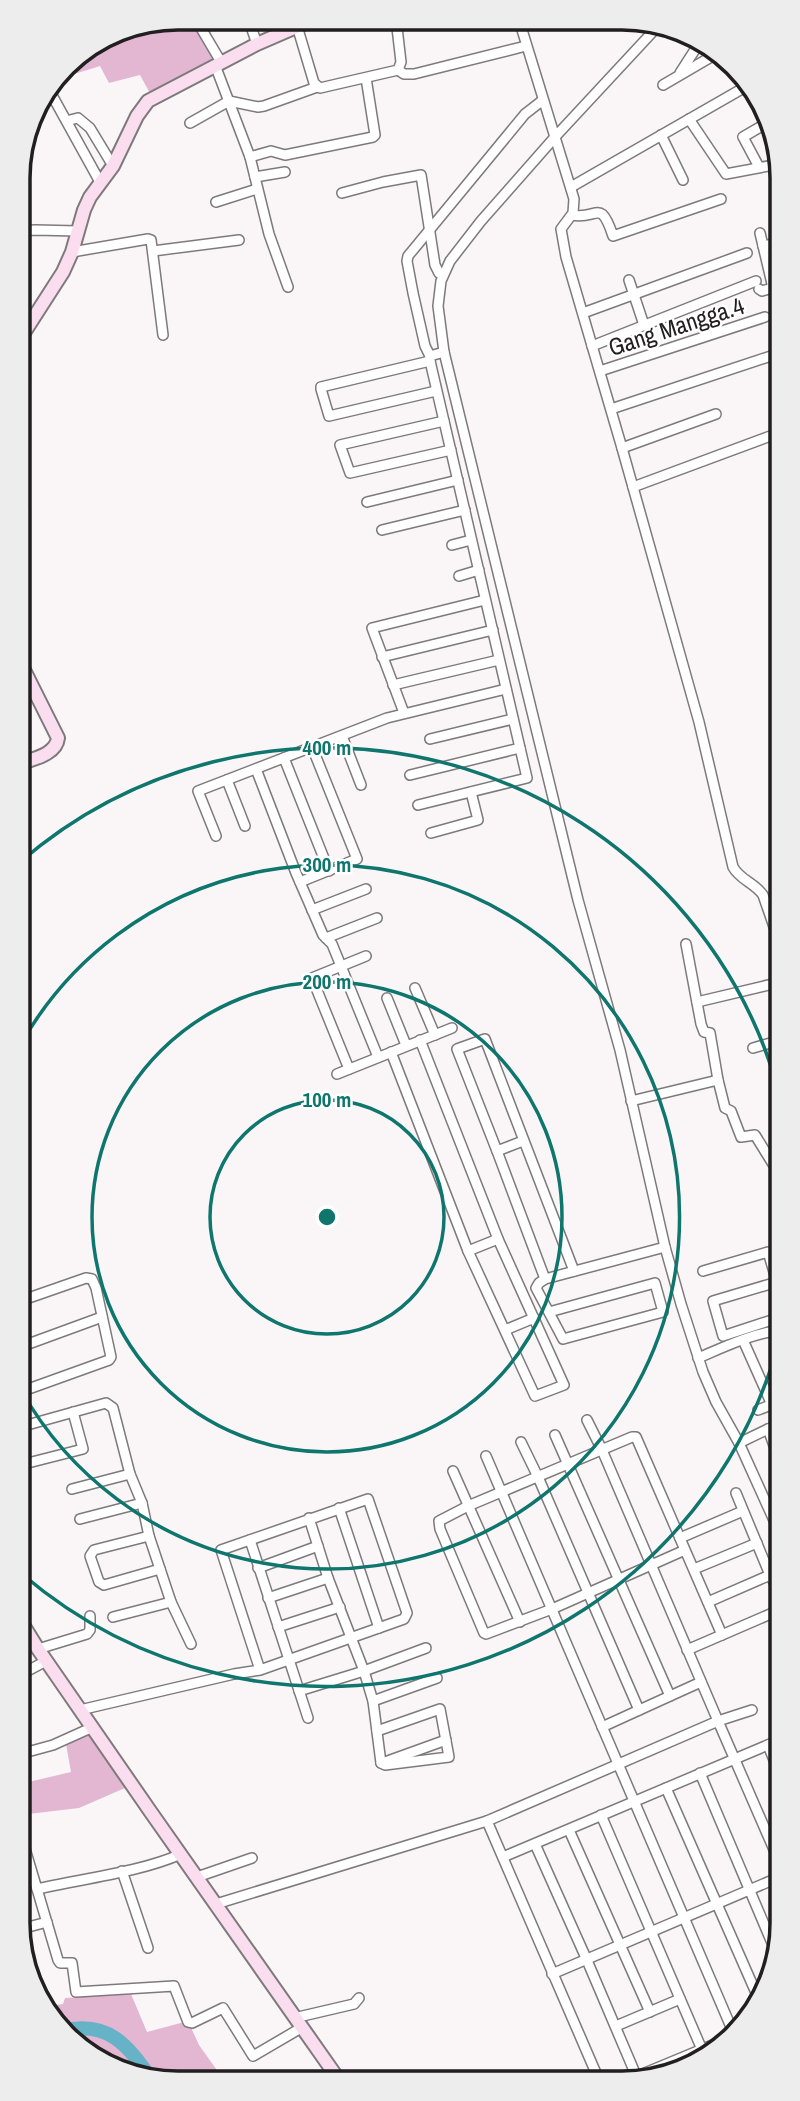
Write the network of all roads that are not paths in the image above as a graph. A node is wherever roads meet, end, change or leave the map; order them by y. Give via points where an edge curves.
1 (201, 30) edge
2 (252, 30) edge
3 (288, 30) edge
4 (298, 30) edge
5 (397, 30) edge
6 (522, 30) edge
7 (652, 33) edge
8 (257, 44) junction
9 (526, 46) junction
10 (695, 49) edge
11 (708, 58) edge
12 (218, 64) junction
13 (398, 70) junction
14 (678, 76) junction
15 (366, 78) junction
16 (663, 85) dead end
17 (317, 87) junction
18 (740, 90) edge
19 (54, 98) edge
20 (543, 100) junction
21 (229, 101) junction
22 (689, 119) junction
23 (70, 120) dead end
24 (190, 123) dead end
25 (761, 127) edge
26 (661, 135) junction
27 (556, 139) junction
28 (250, 157) junction
29 (769, 162) edge
30 (769, 165) edge
31 (113, 166) junction
32 (762, 166) junction
33 (285, 172) dead end
34 (255, 177) junction
35 (683, 180) dead end
36 (100, 182) junction
37 (571, 187) junction
38 (257, 189) junction
39 (342, 193) dead end
40 (721, 199) dead end
41 (216, 202) dead end
42 (572, 215) junction
43 (429, 229) junction
44 (30, 230) edge
45 (78, 231) junction
46 (760, 233) dead end
47 (239, 240) dead end
48 (770, 245) edge
49 (763, 246) junction
50 (153, 251) junction
51 (72, 252) junction
52 (747, 253) dead end
53 (770, 268) edge
54 (443, 275) junction
55 (629, 280) dead end
56 (288, 287) dead end
57 (770, 289) edge
58 (634, 294) junction
59 (583, 313) junction
60 (30, 315) edge
61 (765, 317) dead end
62 (644, 325) junction
63 (163, 335) dead end
64 (592, 346) junction
65 (444, 352) junction
66 (770, 357) edge
67 (430, 358) junction
68 (600, 371) junction
69 (436, 391) junction
70 (611, 409) junction
71 (716, 414) dead end
72 (444, 421) junction
73 (770, 436) edge
74 (622, 447) junction
75 (451, 450) junction
76 (458, 480) junction
77 (633, 487) junction
78 (367, 502) dead end
79 (465, 510) junction
80 (382, 530) dead end
81 (471, 540) junction
82 (452, 545) dead end
83 (478, 570) junction
84 (459, 576) dead end
85 (485, 600) junction
86 (493, 630) junction
87 (382, 657) junction
88 (499, 660) junction
89 (30, 682) edge
90 (393, 685) junction
91 (506, 689) junction
92 (404, 713) junction
93 (513, 719) junction
94 (342, 736) junction
95 (430, 739) dead end
96 (312, 747) junction
97 (520, 748) junction
98 (284, 758) junction
99 (30, 759) edge
100 (256, 769) junction
101 (410, 775) dead end
102 (227, 780) junction
103 (361, 785) dead end
104 (471, 792) junction
105 (418, 805) dead end
106 (245, 826) dead end
107 (431, 832) dead end
108 (216, 836) dead end
109 (329, 871) junction
110 (300, 882) junction
111 (366, 889) dead end
112 (312, 910) junction
113 (770, 915) edge
114 (377, 918) dead end
115 (326, 938) junction
116 (686, 944) dead end
117 (366, 956) dead end
118 (341, 966) junction
119 (770, 985) edge
120 (415, 988) dead end
121 (387, 998) dead end
122 (697, 1002) junction
123 (452, 1028) dead end
124 (435, 1035) junction
125 (421, 1040) junction
126 (770, 1043) edge
127 (406, 1045) junction
128 (753, 1048) dead end
129 (391, 1052) junction
130 (377, 1057) junction
131 (349, 1069) junction
132 (337, 1074) dead end
133 (718, 1080) junction
134 (636, 1099) junction
135 (523, 1141) junction
136 (497, 1151) junction
137 (770, 1159) edge
138 (498, 1239) junction
139 (665, 1247) junction
140 (468, 1251) junction
141 (770, 1259) edge
142 (575, 1271) junction
143 (703, 1271) dead end
144 (545, 1279) junction
145 (770, 1284) edge
146 (30, 1298) edge
147 (548, 1312) junction
148 (102, 1317) junction
149 (534, 1318) junction
150 (770, 1321) edge
151 (505, 1331) junction
152 (770, 1331) edge
153 (743, 1340) junction
154 (30, 1343) edge
155 (698, 1358) junction
156 (30, 1385) edge
157 (770, 1392) edge
158 (770, 1405) edge
159 (758, 1409) dead end
160 (73, 1412) junction
161 (587, 1420) dead end
162 (30, 1424) edge
163 (768, 1429) joint
164 (555, 1435) dead end
165 (770, 1435) edge
166 (521, 1442) dead end
167 (739, 1443) junction
168 (602, 1450) junction
169 (486, 1456) dead end
170 (30, 1462) edge
171 (568, 1464) junction
172 (453, 1471) dead end
173 (130, 1474) junction
174 (538, 1477) junction
175 (72, 1489) dead end
176 (502, 1492) junction
177 (736, 1493) dead end
178 (142, 1503) junction
179 (468, 1506) junction
180 (339, 1508) junction
181 (743, 1511) junction
182 (770, 1511) edge
183 (309, 1518) junction
184 (80, 1519) dead end
185 (149, 1536) junction
186 (680, 1538) junction
187 (250, 1540) junction
188 (757, 1543) junction
189 (318, 1546) junction
190 (685, 1550) junction
191 (651, 1565) junction
192 (258, 1568) junction
193 (160, 1569) junction
194 (694, 1569) junction
195 (770, 1575) joint
196 (328, 1578) junction
197 (617, 1580) junction
198 (588, 1593) junction
199 (268, 1598) junction
200 (171, 1602) junction
201 (708, 1602) junction
202 (340, 1607) junction
203 (552, 1609) junction
204 (770, 1614) edge
205 (90, 1616) dead end
206 (113, 1617) dead end
207 (520, 1622) junction
208 (278, 1628) junction
209 (379, 1628) junction
210 (722, 1635) junction
211 (30, 1636) edge
212 (351, 1637) junction
213 (191, 1644) dead end
214 (426, 1648) dead end
215 (38, 1649) junction
216 (687, 1650) junction
217 (290, 1659) junction
218 (46, 1661) junction
219 (30, 1670) edge
220 (260, 1670) junction
221 (364, 1671) junction
222 (437, 1678) dead end
223 (701, 1682) junction
224 (299, 1691) junction
225 (670, 1696) junction
226 (373, 1701) junction
227 (80, 1710) junction
228 (639, 1710) junction
229 (752, 1710) dead end
230 (309, 1718) dead end
231 (718, 1721) junction
232 (93, 1727) junction
233 (603, 1727) junction
234 (377, 1731) junction
235 (446, 1740) junction
236 (768, 1745) joint
237 (770, 1750) edge
238 (30, 1751) edge
239 (734, 1759) junction
240 (382, 1763) junction
241 (618, 1763) junction
242 (700, 1773) junction
243 (666, 1787) junction
244 (634, 1802) junction
245 (601, 1815) junction
246 (487, 1821) junction
247 (569, 1830) junction
248 (770, 1841) edge
249 (535, 1844) junction
250 (181, 1854) junction
251 (503, 1857) junction
252 (252, 1858) dead end
253 (30, 1866) edge
254 (122, 1871) junction
255 (197, 1877) junction
256 (770, 1881) edge
257 (37, 1889) junction
258 (749, 1890) junction
259 (216, 1904) junction
260 (717, 1904) junction
261 (685, 1918) junction
262 (47, 1922) junction
263 (30, 1927) edge
264 (651, 1932) junction
265 (769, 1937) edge
266 (619, 1944) junction
267 (148, 1948) dead end
268 (586, 1958) junction
269 (552, 1974) junction
270 (755, 1990) edge
271 (359, 1998) dead end
272 (680, 1999) junction
273 (650, 2012) junction
274 (297, 2023) junction
275 (730, 2025) edge
276 (615, 2026) junction
277 (702, 2047) edge
278 (332, 2071) edge
279 (595, 2071) edge
280 (631, 2071) edge

1 - 12 street
2 - 8 street
3 - 8 street
4 - 17 street
5 - 13 street
6 - 9 street
7 - 27 street
8 - 12 street
9 - 13 street via 414,74
9 - 20 street
10 - 14 street
11 - 14 street
12 - 21 street
12 - 31 street via 148,101
13 - 15 street
14 - 16 street
15 - 17 street
15 - 28 street via 373,137 285,155 271,151
17 - 21 street via 264,106
18 - 22 street
19 - 36 street
20 - 27 street
20 - 43 street via 525,114
21 - 24 street
21 - 28 street
22 - 26 street
22 - 32 street via 726,174
23 - 31 street via 85,123
25 - 32 street via 743,137
26 - 35 street
26 - 37 street
27 - 37 street
27 - 54 street via 481,222
28 - 34 street
29 - 32 street
30 - 32 street
31 - 36 street
33 - 34 street
34 - 38 street
36 - 45 street
37 - 42 street
38 - 41 street
38 - 56 street
39 - 43 street via 420,175
40 - 42 street via 613,236 603,215
42 - 59 street via 561,229
43 - 54 street via 435,265
43 - 67 street via 407,261
44 - 45 street
45 - 51 street
46 - 49 street
47 - 50 street
48 - 49 street
49 - 53 street
50 - 51 street via 148,239
50 - 63 street
51 - 60 street via 63,272
52 - 58 street
54 - 65 street via 438,314
55 - 58 street
57 - 62 street via 762,291 758,285
58 - 59 street
58 - 62 street
59 - 64 street
61 - 68 street, Gang Mangga.4
62 - 64 street
64 - 68 street
65 - 67 street
65 - 134 street via 578,900
66 - 70 street
67 - 69 street
67 - 69 street via 320,389 329,416
68 - 70 street
69 - 72 street
70 - 74 street
71 - 74 street
72 - 75 street
72 - 75 street via 340,445 350,473
73 - 77 street
74 - 77 street
75 - 76 street
76 - 78 street
76 - 79 street
77 - 113 street via 699,722 733,867 758,888
79 - 80 street
79 - 81 street
81 - 82 street
81 - 83 street
83 - 84 street
83 - 85 street
85 - 86 street
85 - 87 street via 372,628
86 - 87 street
86 - 88 street
87 - 90 street
88 - 90 street
88 - 91 street
89 - 99 street via 58,738 53,749
90 - 92 street
91 - 92 street
91 - 93 street
92 - 94 street
93 - 95 street
93 - 97 street
94 - 96 street
94 - 103 street
96 - 98 street
96 - 109 street via 357,859
97 - 101 street
97 - 104 street via 527,778
98 - 100 street
98 - 109 street
100 - 102 street
100 - 110 street
102 - 106 street
102 - 108 street via 198,791
104 - 105 street
104 - 107 street via 478,820
109 - 110 street
110 - 112 street
111 - 112 street
112 - 115 street
114 - 115 street
115 - 118 street
116 - 122 street
117 - 118 street
118 - 130 street
118 - 131 street via 312,978
119 - 122 street
120 - 124 street
121 - 127 street
122 - 133 street via 703,1032 710,1033
123 - 124 street
124 - 125 street
125 - 127 street
125 - 138 street
126 - 128 street
127 - 129 street
129 - 130 street
129 - 140 street
130 - 131 street
131 - 132 street
133 - 134 street
133 - 137 street via 725,1108 731,1111 741,1137 755,1135
134 - 139 street
135 - 136 street
135 - 136 street via 485,1039 457,1049
135 - 142 street
136 - 144 street
138 - 140 street
138 - 149 street
139 - 142 street
139 - 155 street
140 - 151 street
141 - 143 street via 768,1252
142 - 144 street
144 - 147 street via 536,1288
145 - 150 street via 713,1301 723,1336
146 - 148 street via 90,1278
147 - 147 street via 655,1283 663,1312 563,1339
148 - 154 street
148 - 156 street via 109,1360
149 - 151 street
149 - 151 street via 564,1385 536,1396
152 - 153 street
153 - 155 street
153 - 157 street
155 - 167 street
158 - 159 street
160 - 162 street
160 - 170 street via 83,1449
160 - 173 street via 106,1403 113,1408
161 - 168 street
163 - 165 street
163 - 167 street
164 - 171 street
166 - 174 street
167 - 182 street
168 - 171 street
168 - 186 street via 638,1438
168 - 191 street
169 - 176 street
171 - 174 street
171 - 197 street
172 - 179 street
173 - 175 street
173 - 178 street
174 - 176 street
174 - 198 street
176 - 179 street
176 - 203 street
177 - 181 street
178 - 184 street
178 - 185 street
179 - 207 street
179 - 207 street via 441,1518 439,1524 484,1633
180 - 183 street
180 - 209 street
180 - 209 street via 368,1499 407,1613 404,1619
181 - 186 street
181 - 188 street
183 - 187 street
183 - 189 street
185 - 193 street
185 - 193 street via 94,1550 90,1556 104,1585
186 - 190 street
187 - 192 street
187 - 220 street via 221,1550
188 - 194 street
188 - 195 street
189 - 192 street
189 - 196 street
190 - 191 street
190 - 194 street
191 - 197 street
191 - 216 street
192 - 199 street
193 - 200 street
194 - 201 street
195 - 201 street
196 - 199 street
196 - 202 street
197 - 198 street
197 - 225 street
198 - 203 street
198 - 228 street
199 - 208 street
200 - 206 street
200 - 213 street
201 - 210 street
202 - 208 street
202 - 212 street
203 - 207 street
203 - 233 street
204 - 210 street
205 - 215 street via 87,1634
208 - 217 street
209 - 212 street
210 - 216 street
211 - 215 street
212 - 217 street
212 - 221 street
214 - 221 street
215 - 218 street
216 - 223 street
217 - 220 street
217 - 224 street
218 - 219 street
218 - 227 street
220 - 227 street
221 - 224 street
221 - 226 street
222 - 226 street
223 - 225 street
223 - 231 street
224 - 230 street
225 - 228 street
226 - 234 street
227 - 232 street
228 - 233 street
229 - 231 street
231 - 239 street
231 - 241 street
232 - 238 street
232 - 250 street
233 - 241 street
234 - 235 street via 440,1709
234 - 240 street
235 - 240 street
235 - 240 street via 447,1758
236 - 237 street
236 - 239 street
239 - 242 street
239 - 248 street
241 - 244 street
241 - 246 street
242 - 243 street
242 - 258 street
243 - 244 street
243 - 260 street
244 - 245 street
244 - 261 street
245 - 247 street
245 - 264 street
246 - 251 street
246 - 259 street
247 - 249 street
247 - 266 street
249 - 251 street
249 - 268 street
250 - 254 street
250 - 255 street
251 - 269 street
252 - 255 street
253 - 257 street
254 - 257 street
254 - 267 street
255 - 259 street
256 - 258 street
257 - 262 street
258 - 260 street
258 - 265 street
259 - 274 street
260 - 261 street
260 - 270 street
261 - 264 street
261 - 275 street
262 - 263 street
262 - 274 street via 59,1962 72,1965 76,1992 174,1986 188,2022 223,2008 253,2056
264 - 266 street
264 - 272 street
266 - 268 street
266 - 273 street
268 - 269 street
268 - 276 street
269 - 279 street
271 - 274 street via 354,2004
272 - 273 street
272 - 277 street
273 - 276 street
274 - 278 street
276 - 280 street

